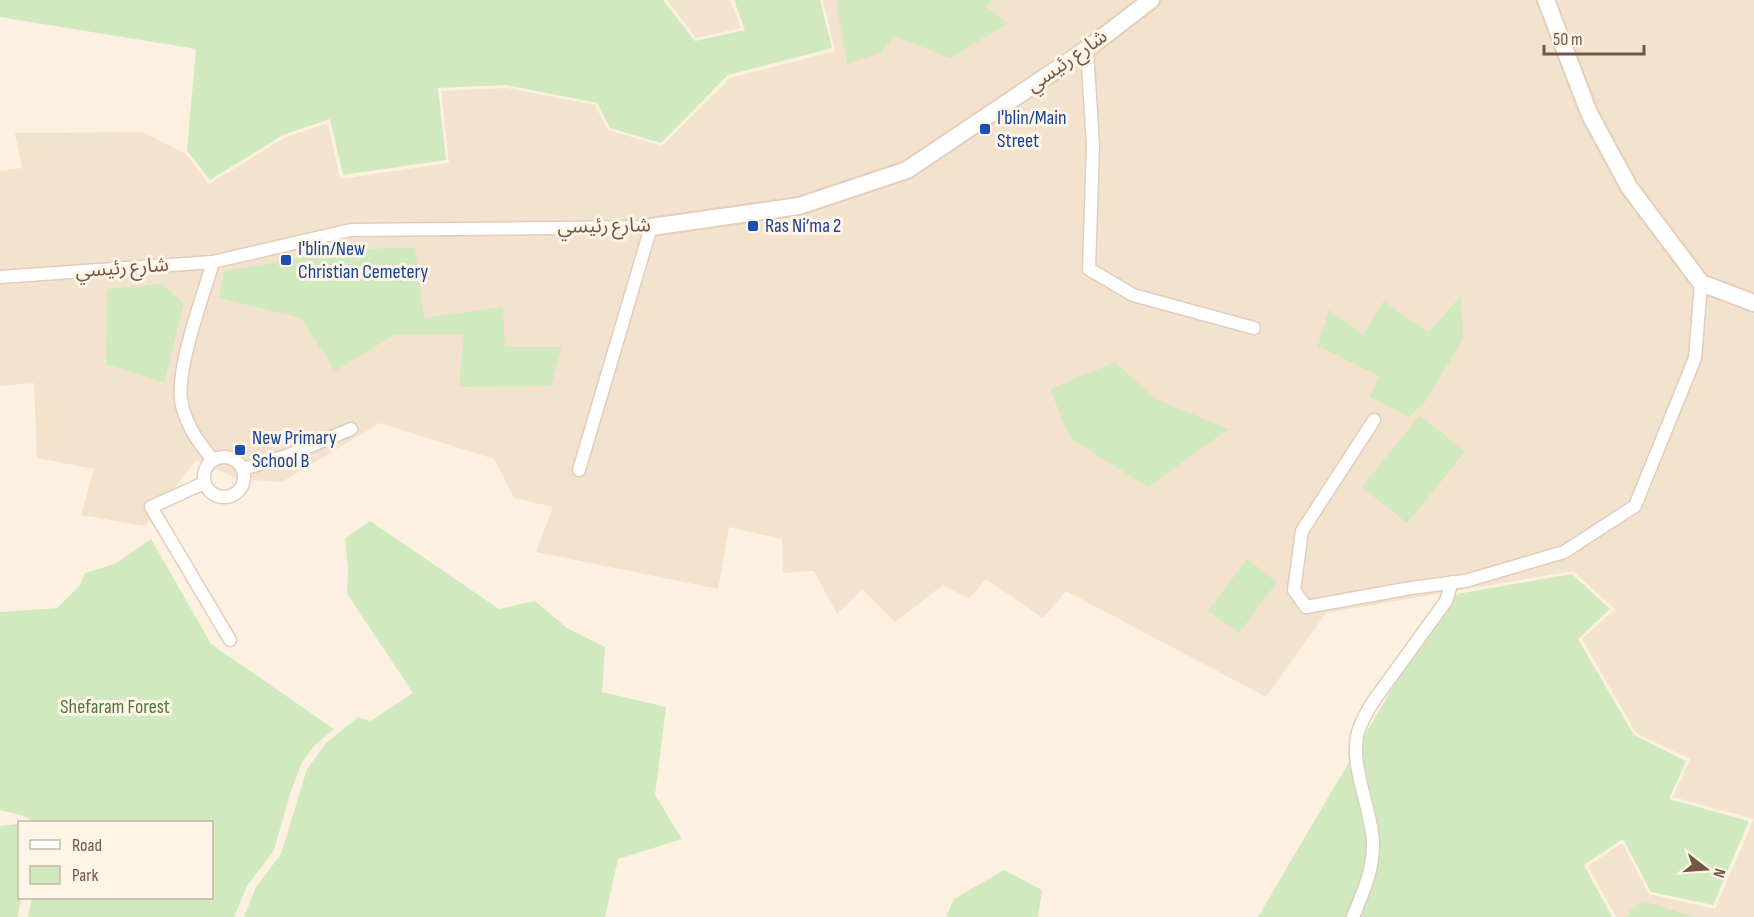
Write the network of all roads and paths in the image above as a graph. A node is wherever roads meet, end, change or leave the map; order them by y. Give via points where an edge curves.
1 (1151, 0) edge
2 (1546, 0) edge
3 (1088, 49) junction
4 (651, 226) junction
5 (213, 262) junction
6 (0, 277) edge
7 (1701, 283) junction
8 (1754, 303) edge
9 (1254, 328) dead end
10 (1374, 420) dead end
11 (351, 429) dead end
12 (213, 460) junction
13 (243, 469) junction
14 (579, 470) dead end
15 (204, 483) junction
16 (1452, 582) junction
17 (230, 640) dead end
18 (1353, 917) edge

1 - 3 street, شارع رئيسي
2 - 7 street via 1589,113 1629,187
3 - 4 street, شارع رئيسي via 907,170 799,206
3 - 9 street via 1093,145 1089,269 1133,295
4 - 5 street, شارع رئيسي via 351,230
4 - 14 street
5 - 6 street, شارع رئيسي
5 - 12 street via 181,371 181,404 192,434
7 - 8 street
7 - 16 street via 1695,358 1635,506 1564,552
10 - 16 street via 1302,531 1294,590 1306,607
11 - 13 street
12 - 13 street via 233,459
12 - 15 street via 205,470
13 - 15 street via 241,489 231,497 212,494
15 - 17 street via 151,507
16 - 18 street via 1446,601 1375,699 1358,732 1358,763 1371,827 1372,853 1368,880

